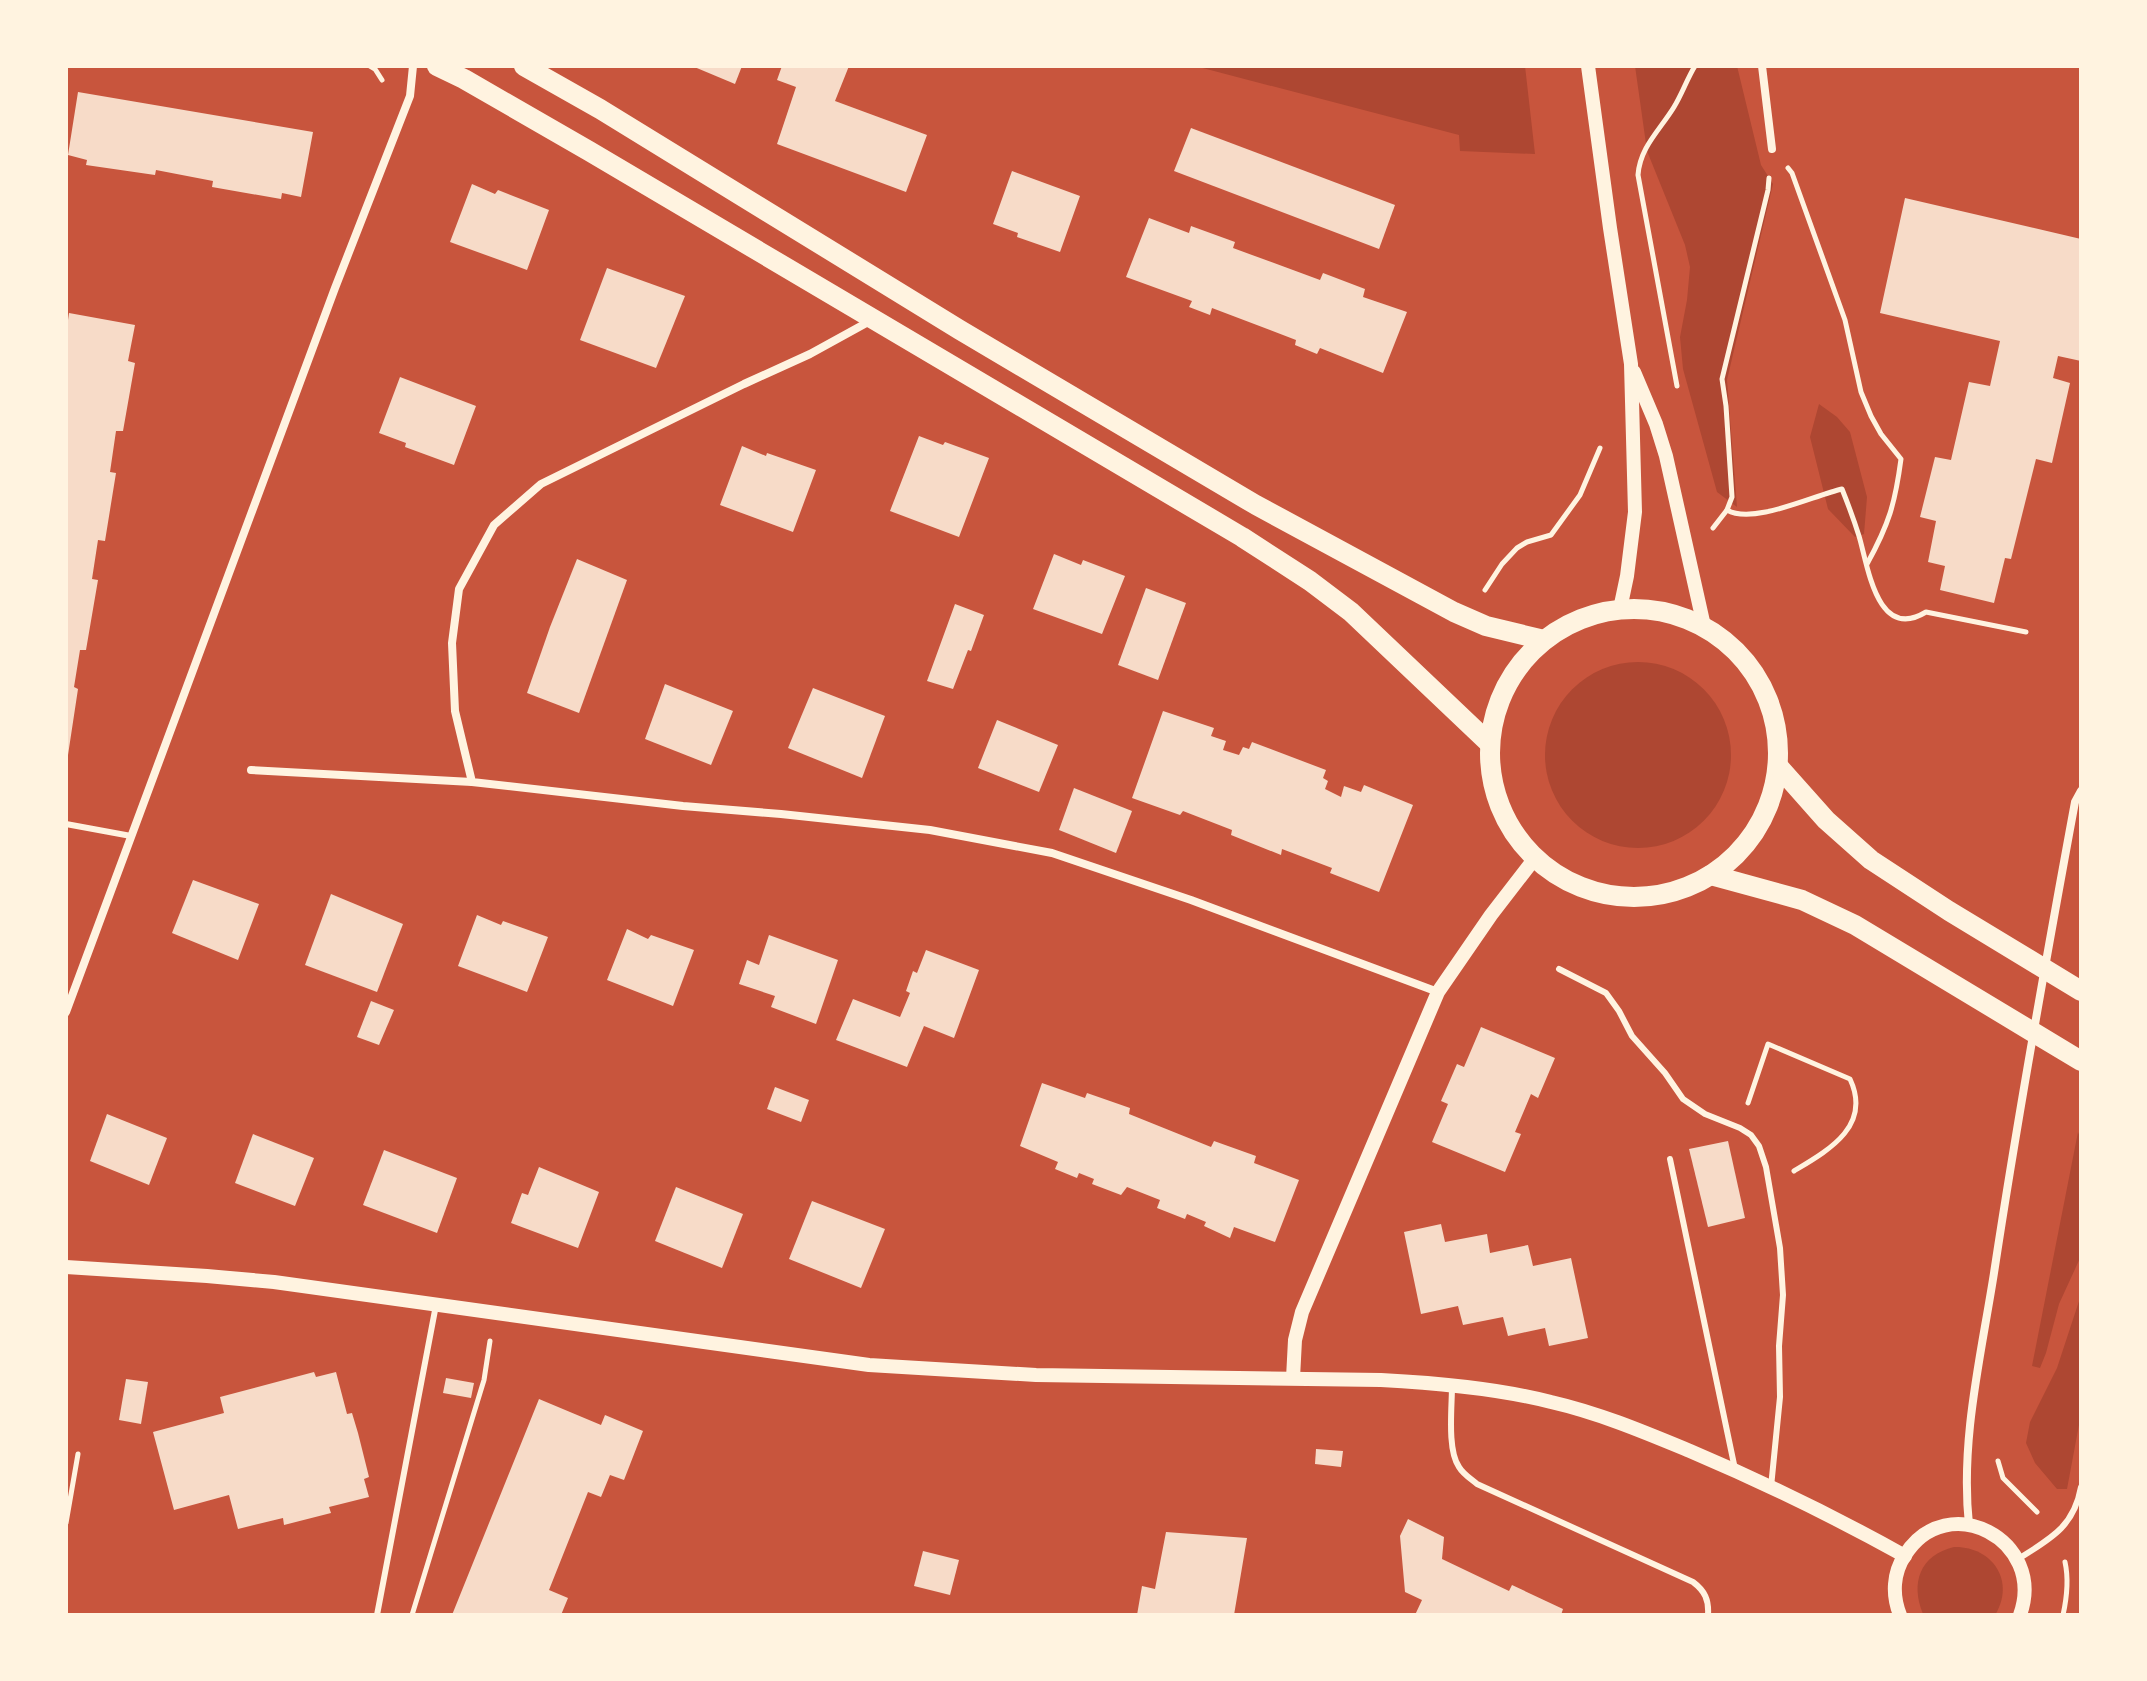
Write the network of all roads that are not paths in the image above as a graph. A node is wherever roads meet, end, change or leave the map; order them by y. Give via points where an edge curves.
1 (413, 66) edge
2 (437, 66) edge
3 (524, 66) edge
4 (1588, 66) edge
5 (1762, 66) edge
6 (1772, 149) road end
7 (875, 319) junction
8 (1631, 364) junction
9 (1620, 609) junction
10 (1704, 626) junction
11 (1544, 640) junction
12 (1490, 744) junction
13 (1778, 766) junction
14 (251, 770) dead end
15 (472, 782) junction
16 (2081, 791) edge
17 (66, 824) edge
18 (131, 836) junction
19 (1535, 858) junction
20 (1711, 875) junction
21 (1559, 969) dead end
22 (2081, 991) edge
23 (1438, 992) junction
24 (66, 1012) edge
25 (2081, 1061) edge
26 (1670, 1159) dead end
27 (66, 1267) edge
28 (436, 1305) junction
29 (1293, 1378) junction
30 (1452, 1386) junction
31 (1735, 1471) junction
32 (1771, 1487) junction
33 (2081, 1487) edge
34 (1969, 1525) junction
35 (1905, 1556) junction
36 (2017, 1559) junction
37 (377, 1615) edge
38 (1708, 1615) edge
39 (1900, 1615) edge
40 (2020, 1615) edge

1 - 18 street via 410,96
2 - 7 main road
3 - 11 main road via 1256,505 1468,619
4 - 8 street
5 - 6 street
7 - 12 main road via 1310,581 1370,629
7 - 15 street via 541,484 494,525 459,589 452,643 455,711
8 - 9 street via 1635,512
8 - 10 street via 1666,456
9 - 10 main road via 1661,611
9 - 11 main road via 1579,619
10 - 13 main road via 1740,654 1758,679 1775,721
11 - 12 main road via 1510,679
12 - 19 main road via 1491,776 1500,806 1514,834
13 - 20 main road via 1771,799 1756,829 1737,855
13 - 22 main road via 1871,860
14 - 15 street
15 - 23 street via 930,830 1052,853
16 - 34 street via 2018,1116 1973,1406
17 - 18 lane
18 - 24 street
19 - 20 main road via 1574,884 1620,897 1667,894
19 - 23 street
20 - 25 main road via 1802,900 1855,925
21 - 32 lane via 1606,993 1632,1036 1683,1099 1740,1128 1759,1146 1780,1248 1783,1295
23 - 29 street via 1302,1312
26 - 31 lane
27 - 28 street via 274,1282
28 - 29 street via 869,1365 1036,1375
28 - 37 lane
29 - 30 street
30 - 31 street via 1568,1406 1628,1425
30 - 38 lane via 1452,1448 1460,1470 1477,1484 1693,1582 1706,1595
31 - 32 street
32 - 35 street
33 - 36 lane via 2071,1517 2056,1535
34 - 35 street via 1934,1529
34 - 36 street via 2002,1540
35 - 39 street via 1895,1583
36 - 40 street via 2025,1580

